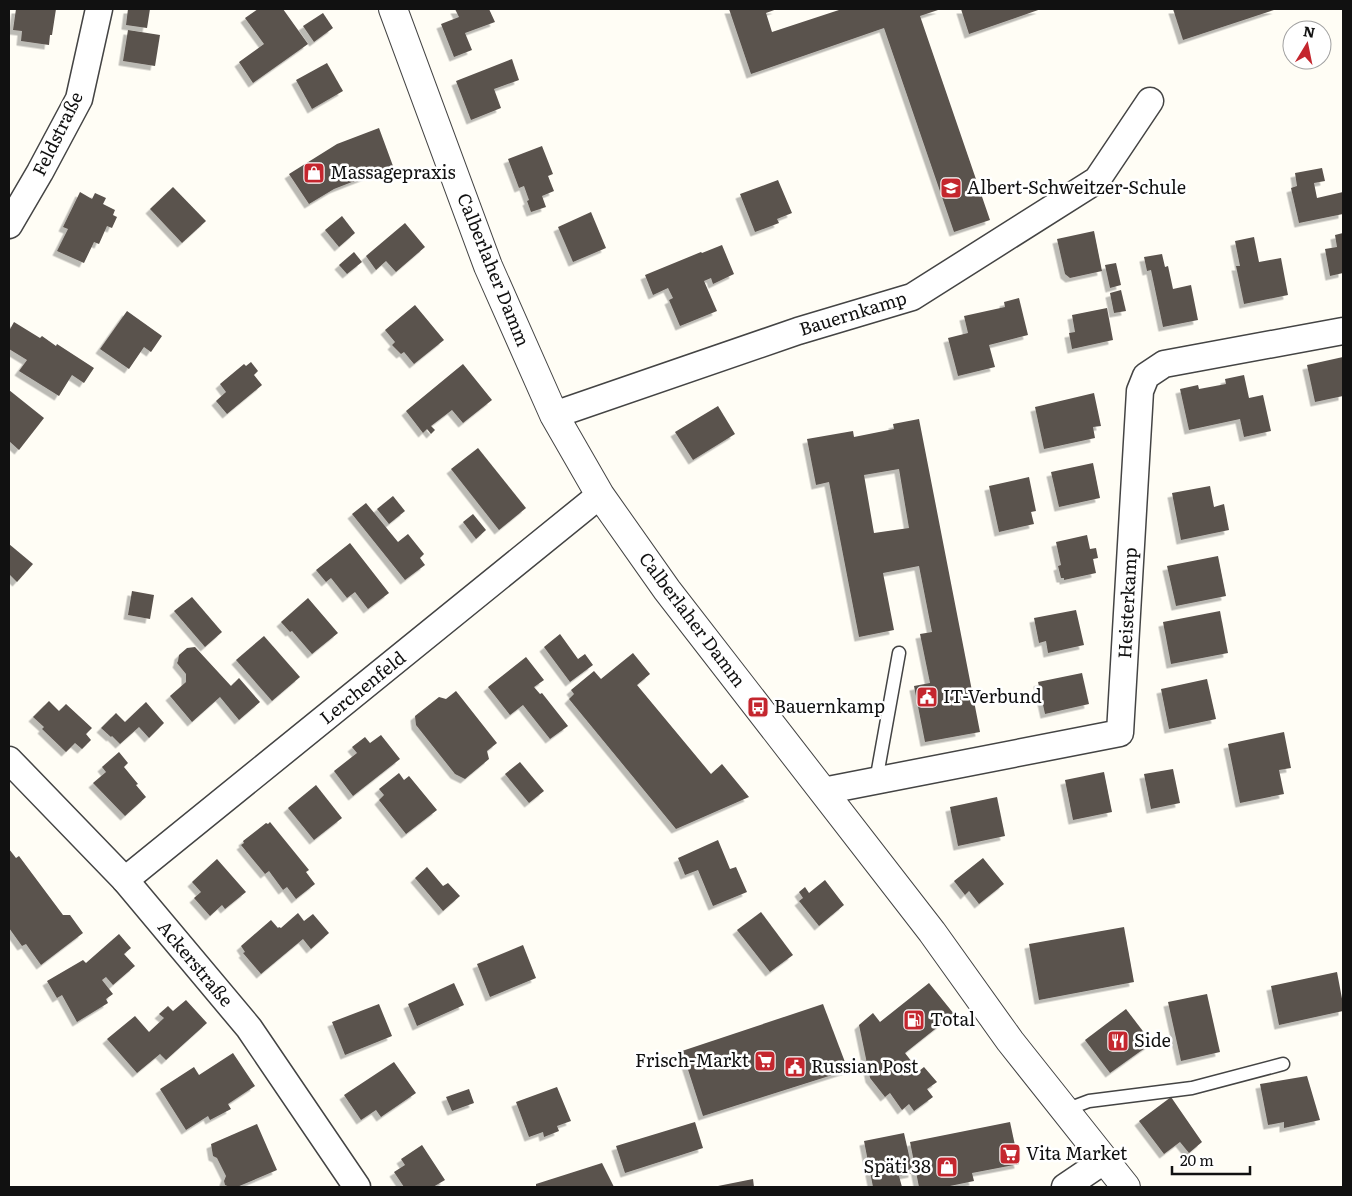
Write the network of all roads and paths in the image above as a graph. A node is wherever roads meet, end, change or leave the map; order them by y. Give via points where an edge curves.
1 (99, 9) edge
2 (393, 9) edge
3 (1150, 101) dead end
4 (9, 225) edge
5 (1343, 331) edge
6 (554, 415) junction
7 (600, 495) junction
8 (899, 653) dead end
9 (9, 760) edge
10 (876, 780) junction
11 (823, 791) junction
12 (125, 880) junction
13 (1283, 1064) dead end
14 (1065, 1110) junction
15 (1104, 1160) junction
16 (357, 1187) edge
17 (1065, 1187) edge
18 (1126, 1187) edge

1 - 4 street, Feldstraße via 79,99
2 - 6 street, Calberlaher Damm via 488,266
3 - 6 street, Bauernkamp via 1097,180 912,297 798,331
5 - 10 street, Heisterkamp via 1164,364 1146,376 1140,391 1120,733
6 - 7 street, Calberlaher Damm
7 - 11 street, Calberlaher Damm via 668,590
7 - 12 street, Lerchenfeld
8 - 10 lane
9 - 12 street, Ackerstraße
10 - 11 street, Heisterkamp
11 - 14 street, Calberlaher Damm
12 - 16 street, Ackerstraße via 249,1028
13 - 14 lane via 1192,1088 1089,1101
14 - 15 street, Calberlaher Damm
15 - 17 street
15 - 18 street, Calberlaher Damm

